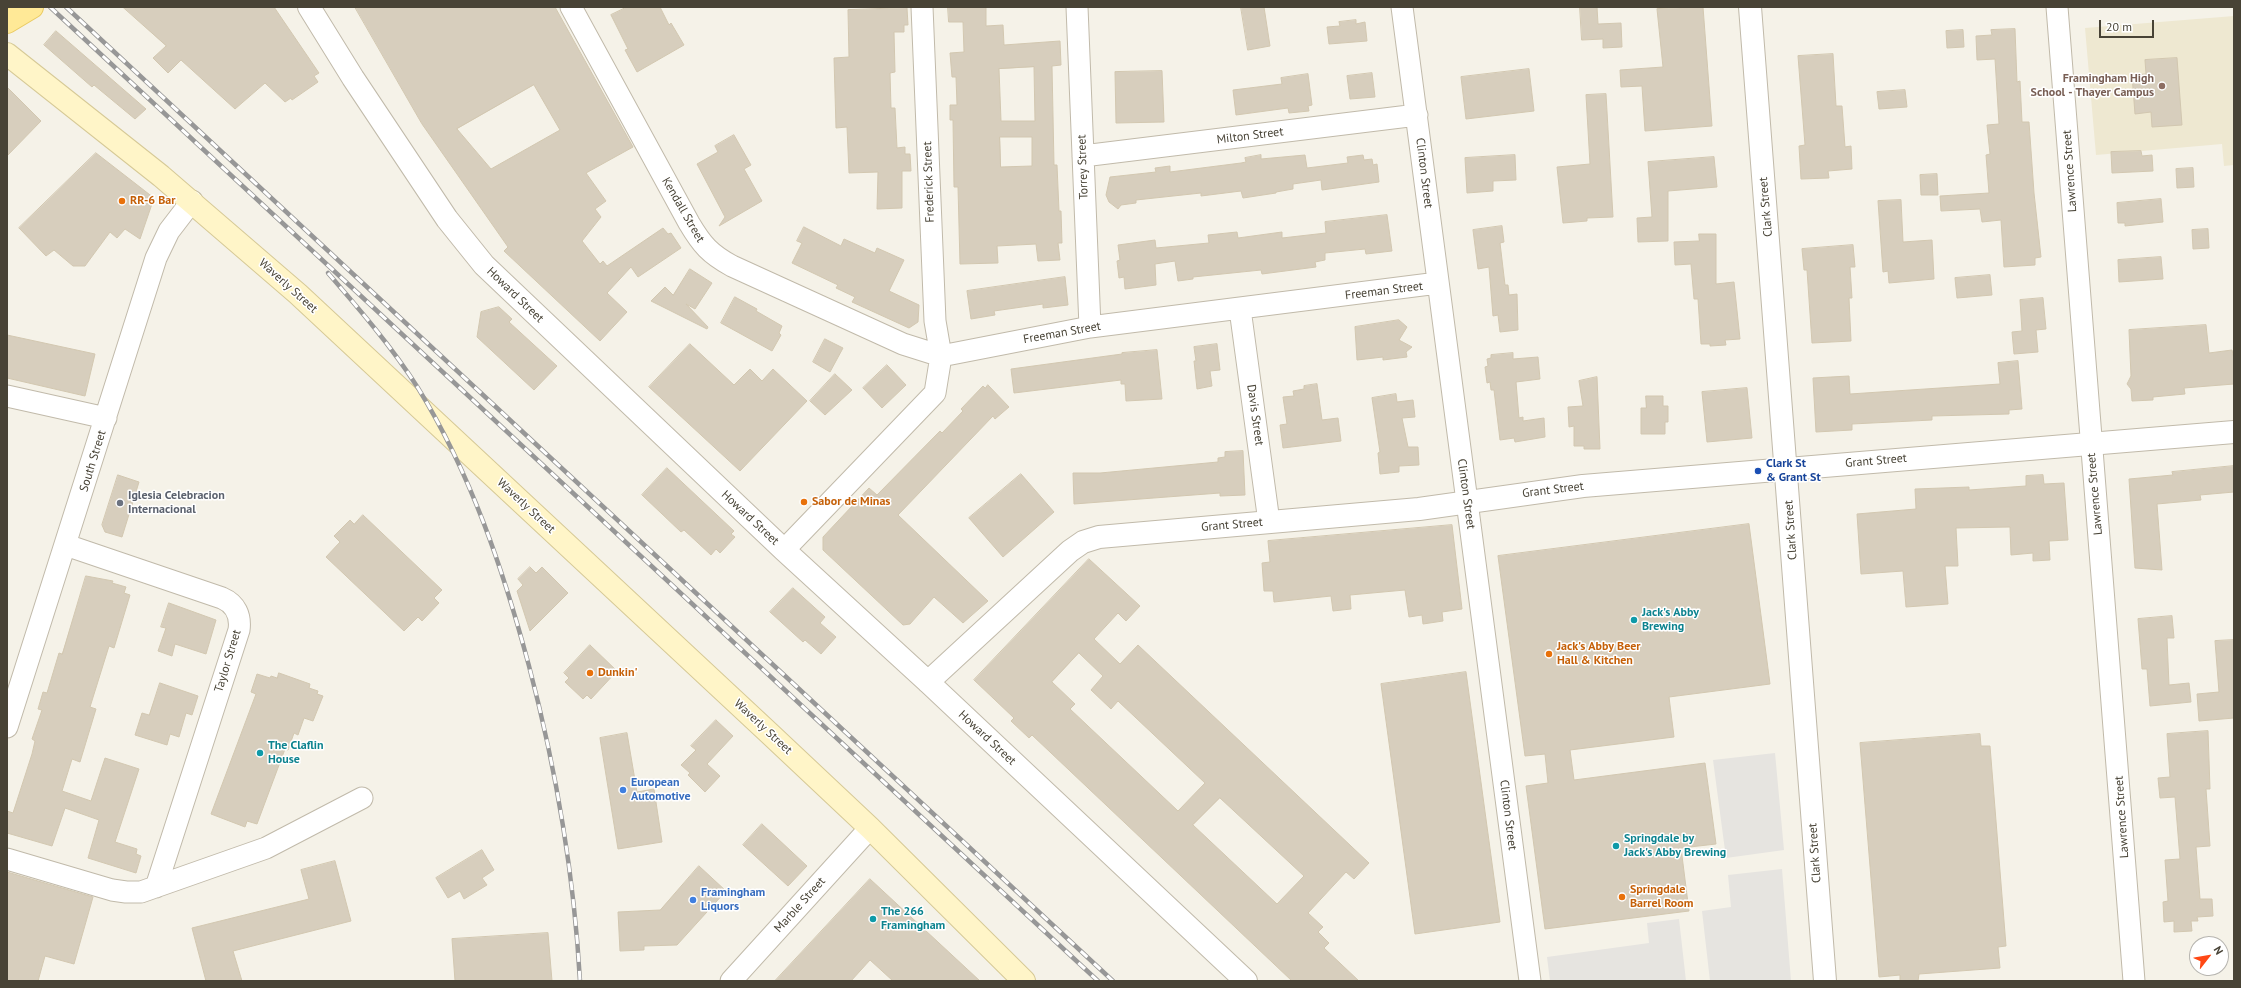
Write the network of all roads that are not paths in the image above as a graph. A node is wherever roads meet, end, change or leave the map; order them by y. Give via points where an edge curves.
1 (32, 7) edge
2 (309, 7) edge
3 (571, 7) edge
4 (922, 7) edge
5 (1077, 7) edge
6 (1402, 7) edge
7 (1750, 7) edge
8 (2057, 7) edge
9 (7, 22) edge
10 (7, 54) edge
11 (1417, 116) junction
12 (1083, 156) junction
13 (192, 201) junction
14 (1438, 283) junction
15 (1240, 309) junction
16 (1090, 327) junction
17 (941, 356) junction
18 (7, 396) edge
19 (106, 418) junction
20 (2234, 432) edge
21 (2091, 444) junction
22 (1787, 468) junction
23 (1467, 502) junction
24 (1269, 522) junction
25 (66, 545) junction
26 (784, 550) junction
27 (928, 682) junction
28 (7, 727) edge
29 (362, 798) dead end
30 (870, 828) junction
31 (7, 859) edge
32 (156, 887) junction
33 (731, 981) edge
34 (1024, 981) edge
35 (1246, 981) edge
36 (1530, 981) edge
37 (1825, 981) edge
38 (2134, 981) edge

1 - 9 main road
2 - 26 street, Howard Street via 353,78 465,244 534,314
3 - 17 street, Kendall Street via 701,244 714,256 732,266 903,344
4 - 17 street, Frederick Street via 935,321
5 - 12 street, Torrey Street
6 - 11 street, Clinton Street
7 - 22 street, Clark Street
8 - 21 street, Lawrence Street
10 - 13 main road, Waverly Street
11 - 12 street, Milton Street
11 - 14 street, Clinton Street
12 - 16 street, Torrey Street
13 - 19 street, South Street via 159,250
13 - 30 main road, Waverly Street via 438,423
14 - 15 street, Freeman Street
14 - 23 street, Clinton Street
15 - 16 street, Freeman Street
15 - 24 street, Davis Street
16 - 17 street, Freeman Street
17 - 26 street via 935,393
18 - 19 street
19 - 25 street, South Street
20 - 21 street, Grant Street
21 - 22 street, Grant Street
21 - 38 street, Lawrence Street
22 - 23 street, Grant Street via 1574,487
22 - 37 street, Clark Street
23 - 24 street, Grant Street via 1419,509
23 - 36 street, Clinton Street
24 - 27 street, Grant Street via 1106,536 1083,542
25 - 28 street, South Street
25 - 32 street, Taylor Street via 222,598 235,608 239,617 239,630
26 - 27 street, Howard Street
27 - 35 street, Howard Street
29 - 32 street via 266,848
30 - 33 street, Marble Street
30 - 34 main road, Waverly Street
31 - 32 street via 119,891 137,892

